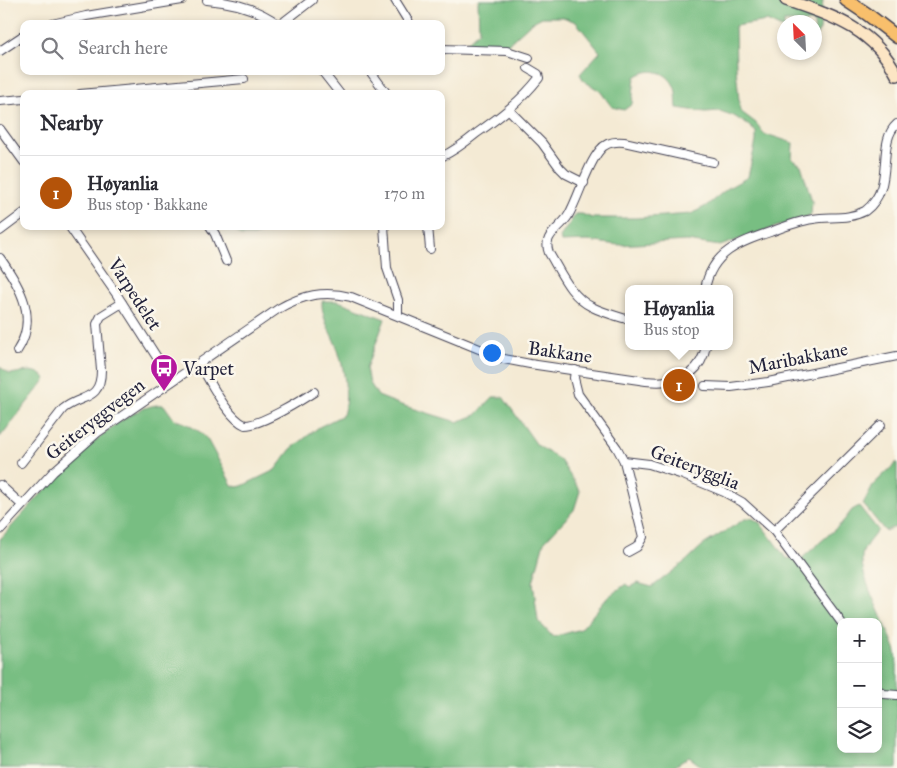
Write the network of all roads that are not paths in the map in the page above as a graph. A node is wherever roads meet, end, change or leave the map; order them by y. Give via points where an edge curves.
1 (182, 0) edge
2 (207, 0) edge
3 (312, 0) edge
4 (395, 0) edge
5 (786, 0) edge
6 (846, 0) edge
7 (69, 20) edge
8 (273, 20) edge
9 (285, 20) edge
10 (408, 20) edge
11 (897, 37) edge
12 (20, 38) edge
13 (445, 49) edge
14 (0, 51) edge
15 (529, 58) dead end
16 (528, 68) dead end
17 (325, 75) edge
18 (373, 75) edge
19 (897, 75) edge
20 (244, 79) dead end
21 (154, 90) edge
22 (338, 90) edge
23 (384, 90) edge
24 (20, 99) edge
25 (0, 101) edge
26 (509, 110) junction
27 (897, 124) edge
28 (0, 129) edge
29 (3, 138) edge
30 (445, 155) edge
31 (20, 157) edge
32 (713, 162) dead end
33 (584, 183) junction
34 (20, 217) edge
35 (72, 230) edge
36 (212, 230) edge
37 (384, 230) edge
38 (428, 230) edge
39 (0, 231) edge
40 (430, 249) dead end
41 (0, 258) edge
42 (226, 261) dead end
43 (706, 285) edge
44 (122, 303) junction
45 (398, 315) junction
46 (625, 319) edge
47 (705, 350) edge
48 (17, 351) dead end
49 (897, 356) edge
50 (200, 362) junction
51 (575, 370) junction
52 (172, 381) junction
53 (705, 386) dead end
54 (314, 392) dead end
55 (881, 425) dead end
56 (624, 461) junction
57 (21, 463) dead end
58 (0, 485) edge
59 (22, 505) junction
60 (0, 530) edge
61 (774, 531) junction
62 (628, 552) dead end
63 (838, 618) edge
64 (882, 693) edge
65 (897, 695) edge

1 - 7 street
2 - 8 street via 248,9
3 - 9 street
4 - 10 street
5 - 19 street via 849,24 870,39
6 - 11 main road
12 - 14 street
13 - 15 street via 507,51
16 - 26 street via 539,78
17 - 22 street
18 - 23 street
20 - 21 street
24 - 25 street
26 - 30 street
26 - 33 street via 542,143 566,174
27 - 43 street via 889,141 889,177 877,202 852,216 803,220 738,244 714,264
28 - 29 street
29 - 31 street
32 - 33 street via 614,141 598,152
33 - 46 street via 568,217 547,239 547,248 567,283 584,303
34 - 39 street
35 - 44 street, Varpedelet
36 - 42 street
37 - 45 street via 387,268 398,300
38 - 40 street
41 - 48 street via 19,287 27,316 26,336
44 - 52 street, Varpedelet
44 - 57 street via 102,316 97,324 101,370 98,387 85,399 63,409
45 - 50 street, Bakkane via 342,295 312,294 286,305
45 - 51 street, Bakkane via 504,359
47 - 51 street, Bakkane via 693,371 672,382
49 - 53 street, Maribakkane via 768,382 731,387
50 - 52 street, Bakkane
50 - 54 street via 222,401 237,420 245,424 295,404
51 - 56 street via 578,394
52 - 59 street, Geiteryggvegen via 74,452
55 - 61 street
56 - 61 street, Geiterygglia via 650,464 733,496
56 - 62 street via 643,534 640,544
58 - 59 street
59 - 60 street, Geiteryggvegen
61 - 63 street, Geiterygglia
64 - 65 street

